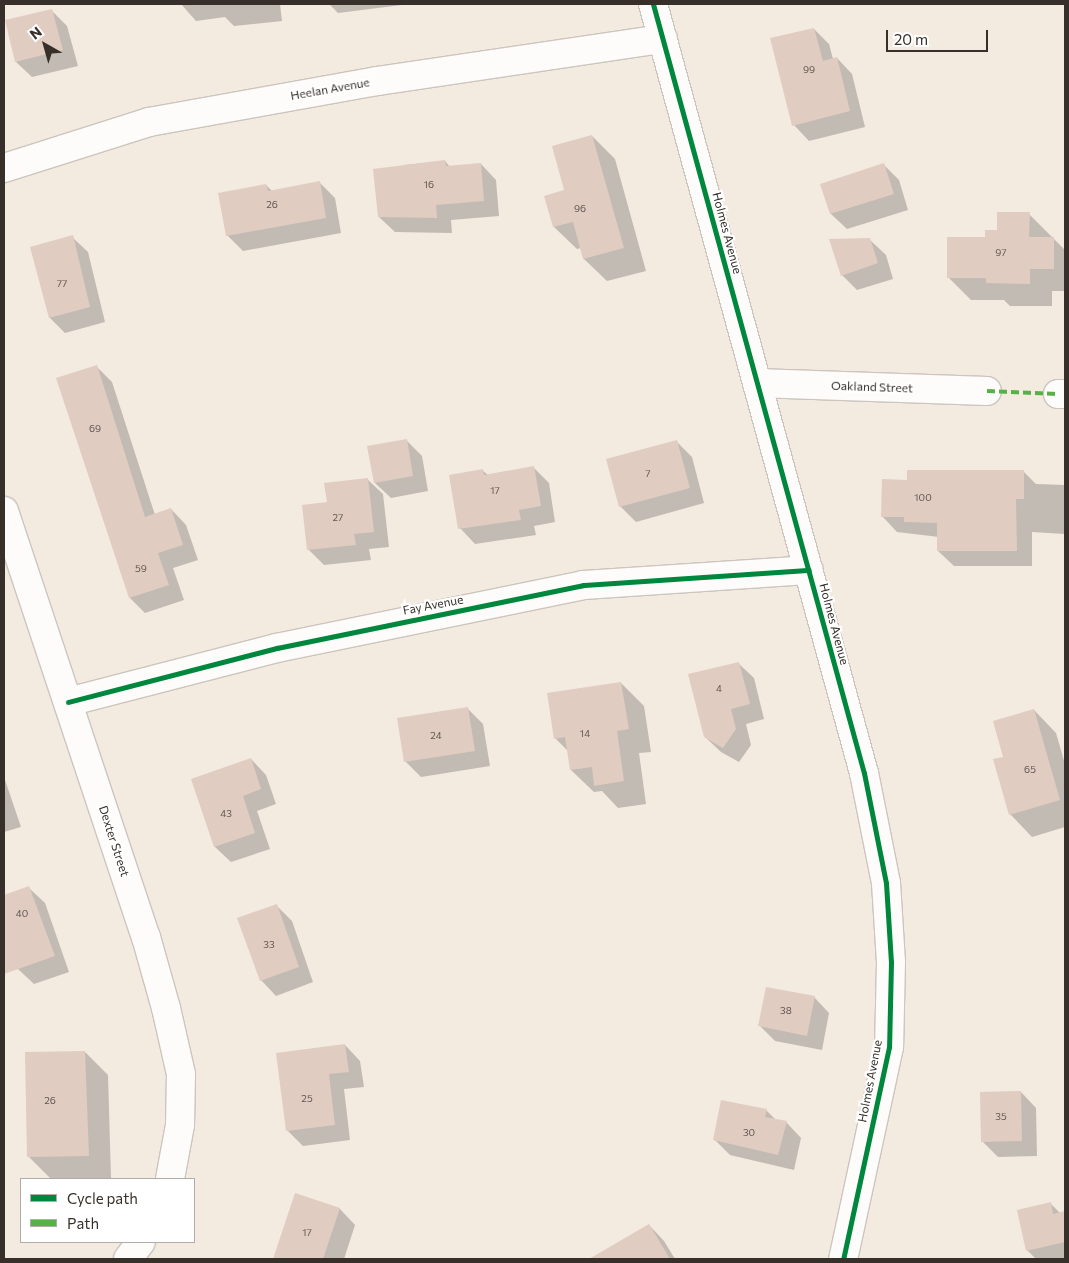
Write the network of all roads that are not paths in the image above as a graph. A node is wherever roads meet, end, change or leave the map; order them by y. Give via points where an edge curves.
1 (653, 4) edge
2 (663, 39) junction
3 (4, 168) edge
4 (757, 383) junction
5 (988, 391) dead end
6 (4, 511) edge
7 (809, 570) junction
8 (68, 702) junction
9 (170, 1178) edge
10 (140, 1243) edge
11 (128, 1259) edge
12 (843, 1259) edge

1 - 2 street, Holmes Avenue
2 - 3 street, Heelan Avenue via 377,81 149,122
2 - 4 street, Holmes Avenue
4 - 5 street, Oakland Street
4 - 7 street, Holmes Avenue
6 - 8 street, Dexter Street
7 - 8 street, Fay Avenue via 583,585 276,648
7 - 12 street, Holmes Avenue via 864,773 886,883 891,962 889,1047
8 - 9 street, Dexter Street via 146,937 181,1074 180,1125
10 - 11 street

